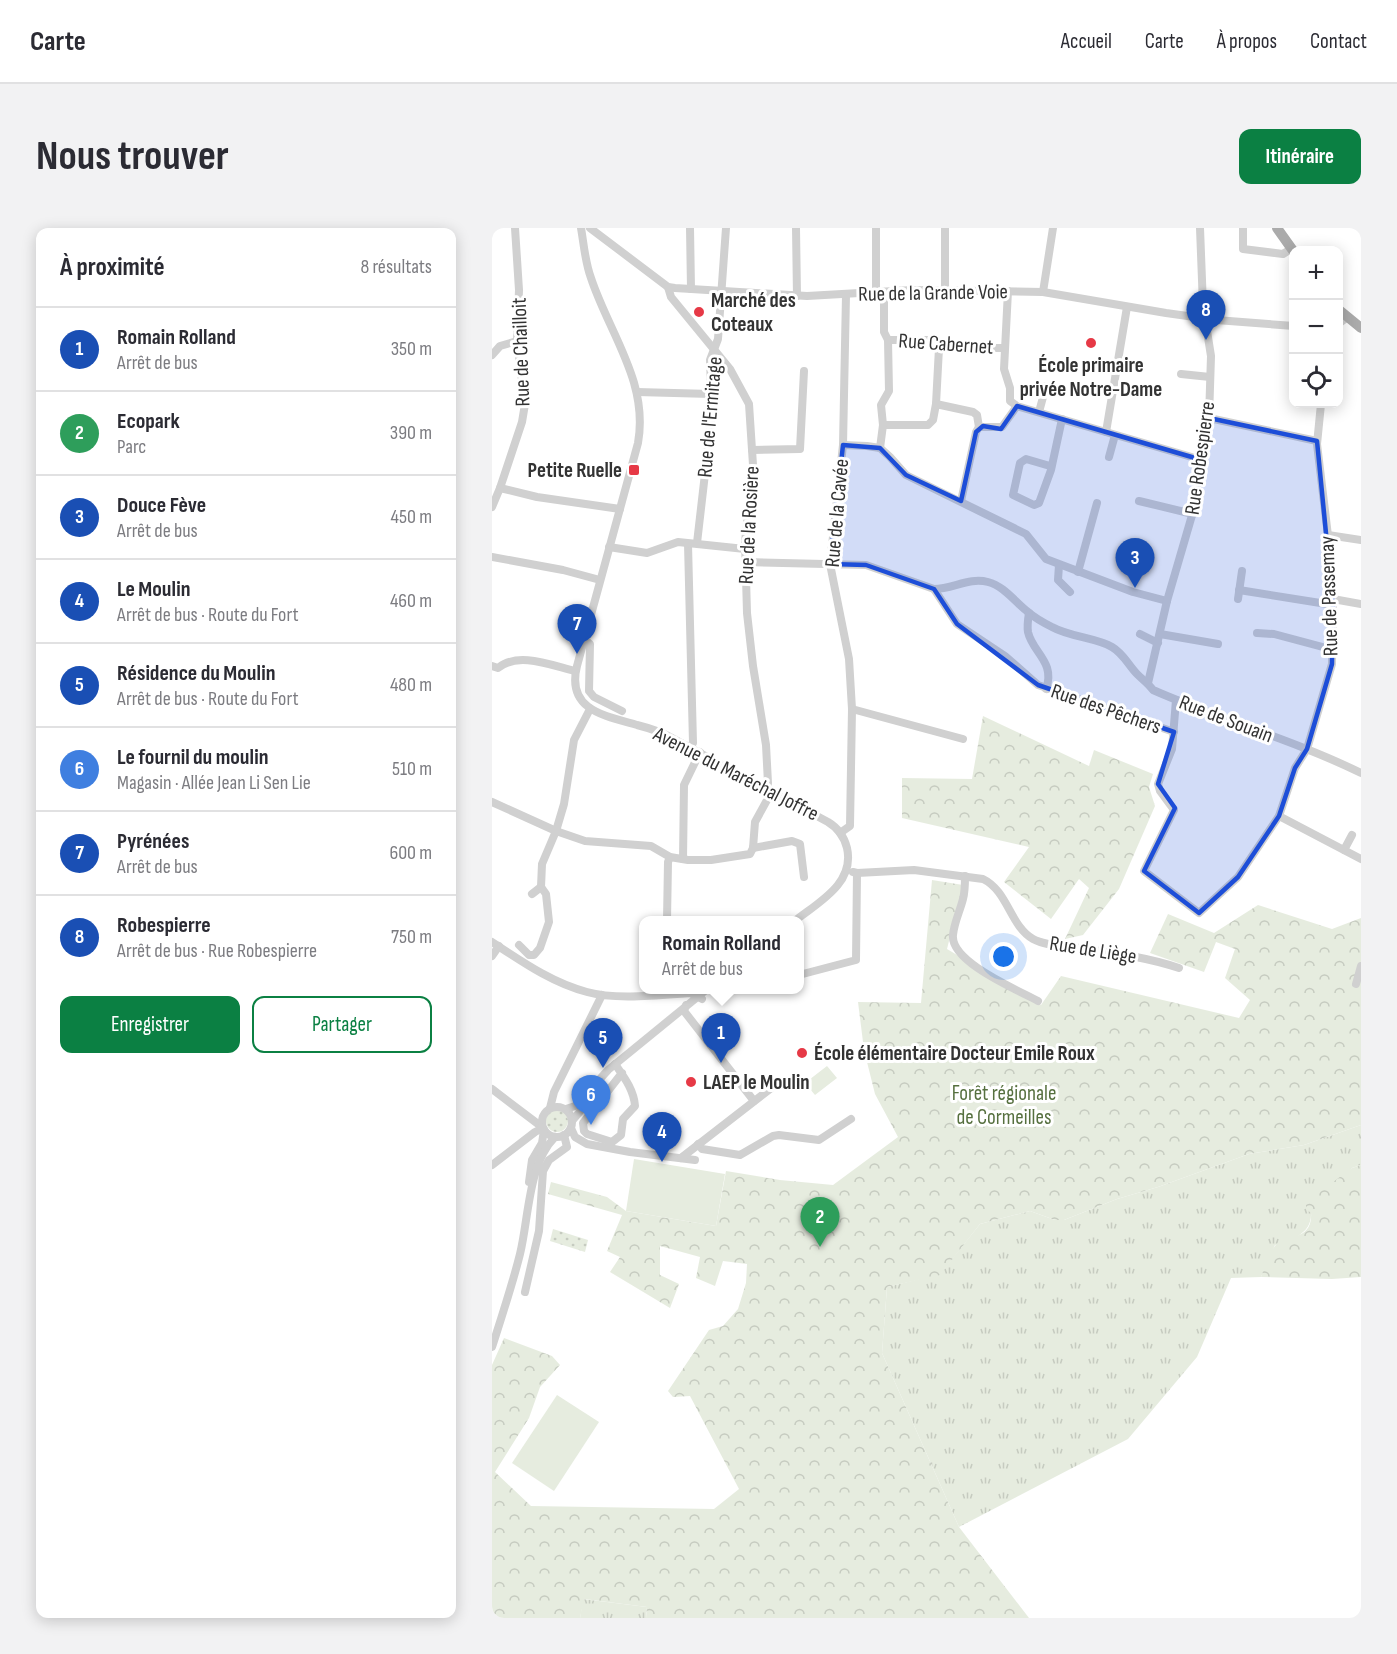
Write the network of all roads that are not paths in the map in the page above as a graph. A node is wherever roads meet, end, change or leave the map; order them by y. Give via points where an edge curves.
1 (515, 228) edge
2 (581, 228) edge
3 (590, 228) edge
4 (690, 228) edge
5 (726, 228) edge
6 (796, 228) edge
7 (876, 228) edge
8 (945, 228) edge
9 (1053, 228) edge
10 (1200, 228) edge
11 (1243, 228) edge
12 (1277, 228) edge
13 (1289, 246) edge
14 (1289, 251) edge
15 (668, 286) junction
16 (692, 289) junction
17 (945, 290) junction
18 (1008, 291) junction
19 (722, 292) junction
20 (880, 292) junction
21 (1043, 292) junction
22 (846, 295) junction
23 (797, 296) junction
24 (1127, 307) junction
25 (1343, 313) edge
26 (1348, 317) junction
27 (1205, 318) junction
28 (1343, 320) edge
29 (1289, 326) edge
30 (1361, 328) edge
31 (888, 340) junction
32 (518, 341) junction
33 (939, 348) junction
34 (1005, 348) junction
35 (715, 349) junction
36 (492, 355) edge
37 (804, 371) dead end
38 (1181, 374) dead end
39 (1210, 377) junction
40 (1046, 386) dead end
41 (637, 392) junction
42 (711, 394) junction
43 (936, 404) junction
44 (1017, 406) junction
45 (1321, 408) edge
46 (1039, 412) junction
47 (1209, 418) junction
48 (1062, 419) junction
49 (883, 425) junction
50 (979, 427) junction
51 (1106, 432) junction
52 (1115, 435) junction
53 (1317, 441) junction
54 (843, 445) junction
55 (879, 448) junction
56 (752, 450) junction
57 (1108, 457) dead end
58 (1202, 460) junction
59 (1050, 466) junction
60 (501, 488) junction
61 (961, 501) junction
62 (1140, 501) dead end
63 (1097, 503) dead end
64 (492, 507) edge
65 (620, 509) junction
66 (1193, 514) junction
67 (1328, 535) junction
68 (1361, 540) edge
69 (692, 544) junction
70 (609, 547) junction
71 (745, 549) junction
72 (492, 557) edge
73 (745, 562) junction
74 (830, 564) junction
75 (1059, 565) junction
76 (1078, 572) junction
77 (1242, 572) dead end
78 (600, 580) junction
79 (934, 589) junction
80 (1070, 592) dead end
81 (1167, 601) junction
82 (1333, 602) junction
83 (1361, 604) edge
84 (1029, 613) junction
85 (1257, 633) dead end
86 (1140, 634) dead end
87 (1160, 634) junction
88 (584, 639) junction
89 (1158, 643) junction
90 (1218, 644) dead end
91 (1334, 650) junction
92 (492, 666) edge
93 (575, 671) junction
94 (1148, 683) junction
95 (1046, 689) junction
96 (1176, 700) junction
97 (590, 709) junction
98 (852, 709) junction
99 (622, 711) dead end
100 (1174, 732) junction
101 (963, 738) dead end
102 (690, 747) junction
103 (1307, 749) junction
104 (700, 752) junction
105 (1361, 773) edge
106 (770, 790) junction
107 (492, 802) edge
108 (1280, 816) junction
109 (556, 831) junction
110 (840, 832) junction
111 (1352, 835) dead end
112 (753, 848) junction
113 (1344, 850) junction
114 (670, 857) junction
115 (683, 859) junction
116 (1361, 859) edge
117 (847, 870) junction
118 (857, 873) junction
119 (965, 876) junction
120 (804, 878) dead end
121 (541, 887) junction
122 (532, 894) dead end
123 (667, 916) edge
124 (802, 916) edge
125 (495, 944) edge
126 (492, 956) edge
127 (520, 959) junction
128 (1361, 966) edge
129 (1179, 968) dead end
130 (804, 974) edge
131 (1356, 984) dead end
132 (639, 993) edge
133 (703, 994) edge
134 (602, 995) junction
135 (1038, 1001) dead end
136 (686, 1009) junction
137 (615, 1064) junction
138 (622, 1073) junction
139 (778, 1082) dead end
140 (492, 1089) edge
141 (592, 1093) junction
142 (754, 1101) junction
143 (550, 1108) junction
144 (566, 1109) junction
145 (529, 1116) junction
146 (543, 1116) junction
147 (851, 1119) dead end
148 (541, 1129) junction
149 (565, 1130) junction
150 (698, 1144) junction
151 (681, 1158) junction
152 (695, 1160) dead end
153 (492, 1165) edge
154 (527, 1221) junction
155 (525, 1292) dead end
156 (492, 1347) edge

1 - 32 street, Rue de Chailloit
2 - 41 street via 590,277
3 - 15 street, Rue de la Grande Voie
4 - 16 street
5 - 19 street, Rue de l'Ermitage
6 - 23 street
7 - 20 street
8 - 17 street
9 - 21 street
10 - 27 street, Rue Robespierre
11 - 14 street via 1243,249
12 - 13 main road
15 - 16 street, Rue de la Grande Voie
15 - 35 street, Rue de la Rosière via 671,297
16 - 19 street, Rue de la Grande Voie
17 - 18 street, Rue de la Grande Voie
17 - 20 street, Rue de la Grande Voie
18 - 21 street, Rue de la Grande Voie
18 - 34 street
19 - 23 street, Rue de la Grande Voie
19 - 35 street, Rue de l'Ermitage
20 - 22 street, Rue de la Grande Voie
20 - 31 street
21 - 24 street, Rue de la Grande Voie
22 - 23 street, Rue de la Grande Voie
22 - 54 street, Rue de la Cavée
24 - 27 street, Rue de la Grande Voie
24 - 51 street
25 - 26 main road
26 - 28 street
26 - 30 main road
27 - 29 street, Rue de la Grande Voie
27 - 39 street, Rue Robespierre
31 - 33 street, Rue Cabernet via 933,340
31 - 49 street via 889,391 881,405
32 - 36 street via 500,346
32 - 60 street, Rue de Chailloit via 524,413
33 - 34 street, Rue Cabernet
33 - 43 street
34 - 44 street via 1010,401
35 - 42 street, Rue de l'Ermitage via 710,360
35 - 56 street, Rue de la Rosière via 749,404
37 - 56 street via 800,449
38 - 39 street
39 - 47 street, Rue Robespierre
40 - 46 street
41 - 42 street
41 - 65 street via 639,434
42 - 69 street, Rue de l'Ermitage via 708,456
43 - 49 street via 928,426
43 - 50 street via 973,412
44 - 46 street
44 - 50 street via 1002,427
45 - 53 street, Rue de Passemay
46 - 48 street
47 - 53 street
47 - 58 street, Rue Robespierre
48 - 51 street
48 - 59 street
49 - 55 street
50 - 61 street
51 - 52 street
52 - 57 street
52 - 58 street
53 - 67 street, Rue de Passemay
54 - 55 street
54 - 74 street, Rue de la Cavée
55 - 61 street via 906,475
56 - 71 street, Rue de la Rosière
58 - 66 street, Rue Robespierre
59 - 59 street via 1039,503 1034,505 1014,495 1020,463 1026,459
60 - 64 street, Rue de Chailloit
60 - 65 street
61 - 75 street via 1026,534 1046,559
62 - 66 street
63 - 76 street
65 - 70 street
66 - 81 street, Rue Robespierre
67 - 68 street
67 - 82 street, Rue de Passemay
69 - 70 street via 678,542 647,553
69 - 71 street
69 - 102 street, Rue de l'Ermitage
70 - 78 street
71 - 73 street, Rue de la Rosière
72 - 78 street
73 - 74 street
73 - 106 street, Rue de la Rosière via 748,623
74 - 79 street via 866,566
74 - 98 street, Rue de la Cavée via 848,649
75 - 76 street
75 - 80 street via 1058,580
76 - 81 street
77 - 82 street via 1239,595
78 - 88 street
79 - 84 street, Rue de Souain via 972,580 988,582
79 - 95 street, Rue des Pêchers via 957,624
81 - 87 street, Rue Robespierre
82 - 83 street
82 - 91 street, Rue de Passemay
84 - 94 street, Rue de Souain via 1075,637 1110,645
84 - 95 street via 1028,633 1047,668
85 - 91 street
86 - 89 street
87 - 89 street, Rue Robespierre
87 - 90 street
88 - 93 street
88 - 99 street via 590,644 589,691
89 - 94 street, Rue Robespierre
91 - 103 street, Rue de Passemay
92 - 93 street via 498,668 509,661 522,660
93 - 97 street via 576,689
94 - 96 street, Rue de Souain via 1153,690
95 - 100 street, Rue des Pêchers
96 - 100 street
96 - 103 street, Rue de Souain
97 - 102 street, Avenue du Maréchal Joffre
97 - 109 street via 574,740
98 - 101 street
98 - 110 street, Rue de la Cavée via 850,826
100 - 108 street, Rue de Passemay via 1172,749 1158,784 1174,810 1144,871 1199,913 1238,877
102 - 104 street, Avenue du Maréchal Joffre
103 - 105 street, Rue de Souain
103 - 108 street, Rue de Passemay via 1295,768
104 - 106 street, Avenue du Maréchal Joffre
104 - 115 street via 684,785
106 - 110 street, Avenue du Maréchal Joffre
106 - 112 street via 755,822
107 - 109 street
108 - 113 street
109 - 114 street via 585,841 651,846
109 - 121 street via 542,864
110 - 117 street, Avenue du Maréchal Joffre via 848,852
111 - 113 street
112 - 115 street via 750,854 732,857
112 - 120 street via 792,841 800,844
113 - 116 street
114 - 115 street
114 - 123 street
117 - 118 street
117 - 124 street via 835,889
118 - 119 street, Rue de Liège via 914,870
118 - 130 street via 856,960
119 - 129 street, Rue de Liège via 992,884 1024,933 1042,942 1155,960
119 - 135 street via 953,935 956,944 975,966
121 - 122 street
121 - 127 street via 546,894 548,926 540,948 534,955 522,948
125 - 126 street
125 - 127 street
127 - 134 street via 554,980
128 - 131 street
132 - 134 street
133 - 136 street
134 - 143 street via 554,1092
136 - 137 street
136 - 142 street
137 - 138 street
137 - 141 street
138 - 138 street via 635,1106 623,1119 621,1135 609,1142 587,1134 583,1123
139 - 142 street
140 - 145 street
141 - 144 street
141 - 149 street
142 - 150 street
143 - 144 street
143 - 146 street
144 - 149 street
145 - 146 street
145 - 148 street
146 - 148 street
147 - 150 street via 819,1140 773,1136 740,1155 702,1149
148 - 149 street via 549,1134
148 - 153 street
148 - 154 street via 542,1143 530,1171
149 - 151 street via 587,1144
149 - 154 street via 544,1150 537,1165
149 - 155 street via 567,1146 549,1160 543,1171 539,1231
150 - 151 street
151 - 152 street
154 - 156 street

